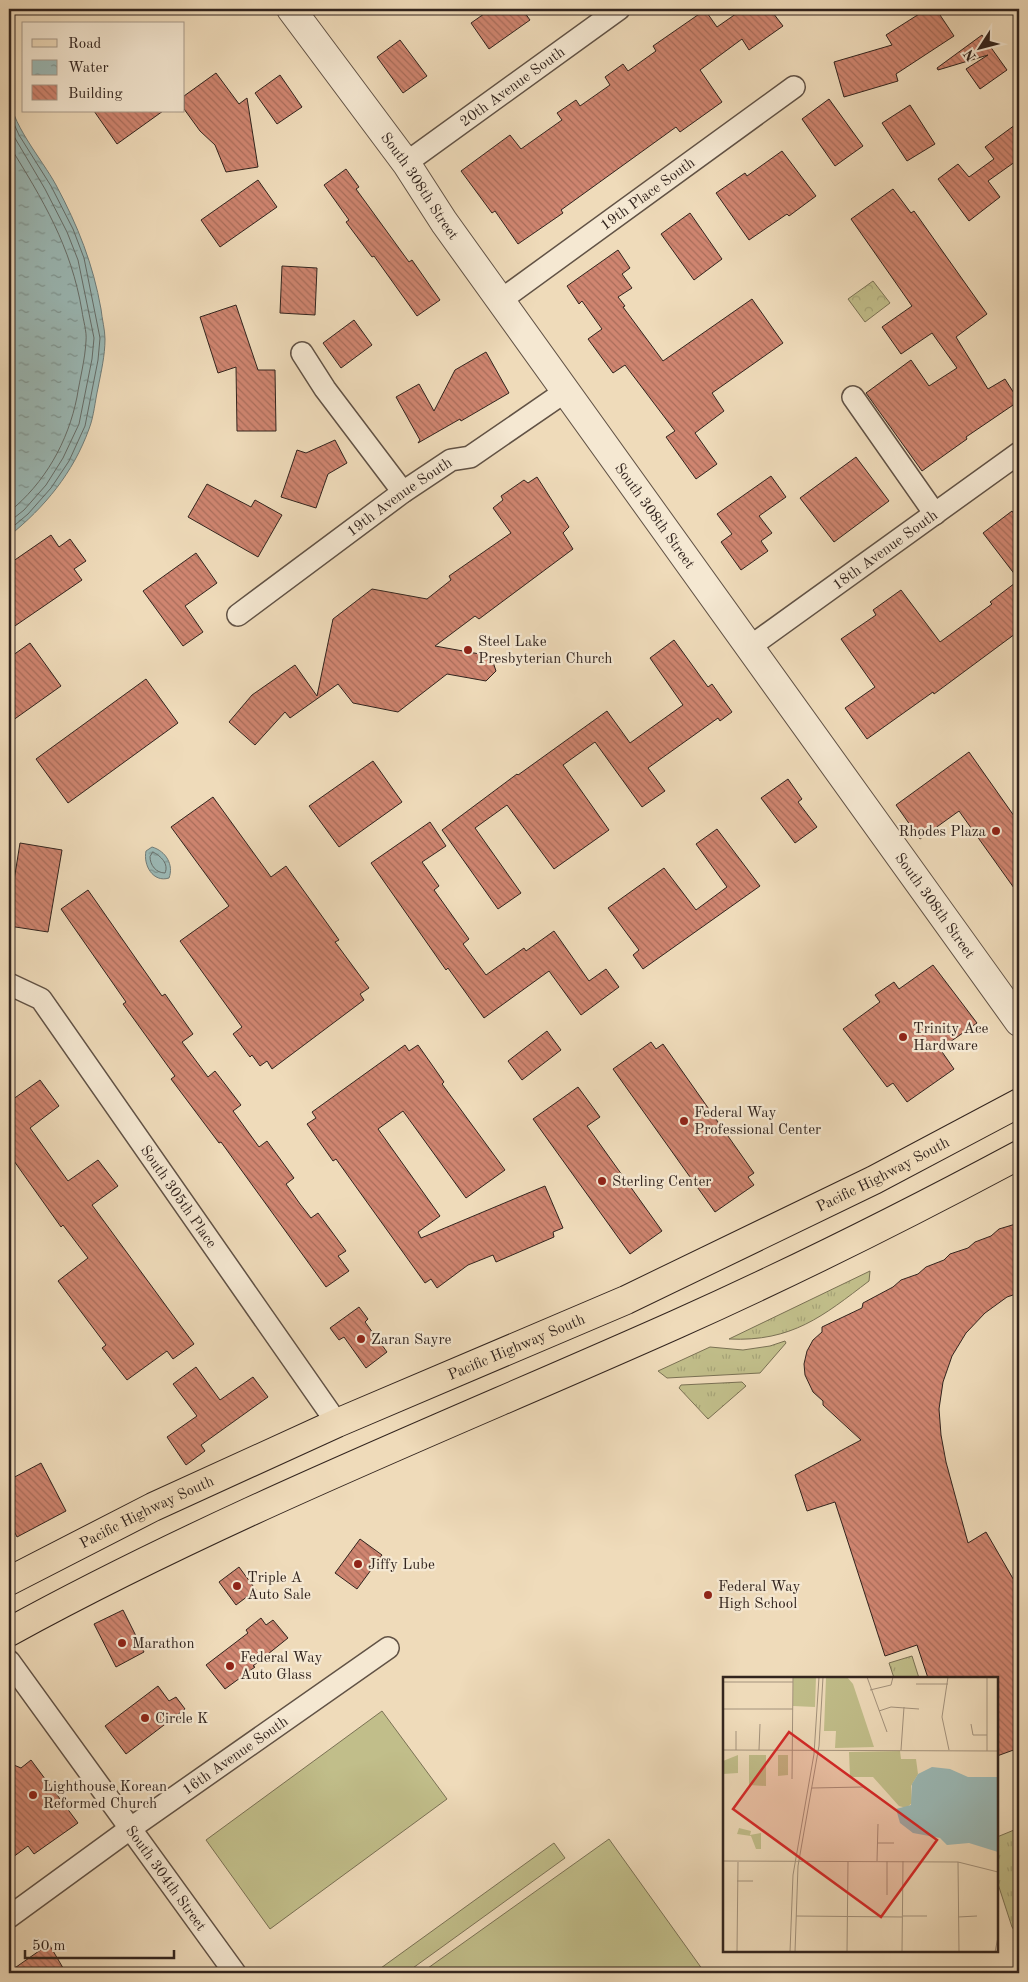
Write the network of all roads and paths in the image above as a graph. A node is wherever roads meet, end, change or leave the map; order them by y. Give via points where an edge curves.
1 (291, 9) edge
2 (619, 9) edge
3 (794, 87) dead end
4 (406, 163) junction
5 (501, 300) junction
6 (302, 353) dead end
7 (566, 391) junction
8 (853, 398) dead end
9 (1019, 453) edge
10 (402, 492) junction
11 (935, 514) junction
12 (238, 615) dead end
13 (751, 646) junction
14 (9, 984) edge
15 (1019, 1022) edge
16 (1019, 1103) edge
17 (1019, 1155) edge
18 (337, 1423) junction
19 (9, 1581) edge
20 (9, 1632) edge
21 (388, 1648) dead end
22 (9, 1661) edge
23 (131, 1828) junction
24 (9, 1917) edge
25 (235, 1973) edge

1 - 4 street, South 308th Street
2 - 4 street, 20th Avenue South
3 - 5 street, 19th Place South
4 - 5 street, South 308th Street
5 - 7 street, South 308th Street
6 - 10 street
7 - 10 street, 19th Avenue South via 470,457 451,460
7 - 13 street, South 308th Street
8 - 11 street
9 - 11 street, 18th Avenue South
10 - 12 street, 19th Avenue South
11 - 13 street, 18th Avenue South
13 - 15 street, South 308th Street
14 - 18 street, South 305th Place via 40,999
16 - 18 main road, Pacific Highway South via 891,1171 626,1300
17 - 20 main road via 794,1270 269,1504
18 - 19 main road, Pacific Highway South via 153,1507
21 - 23 street, 16th Avenue South
22 - 23 street, South 304th Street
23 - 24 street, 16th Avenue South
23 - 25 street, South 304th Street

